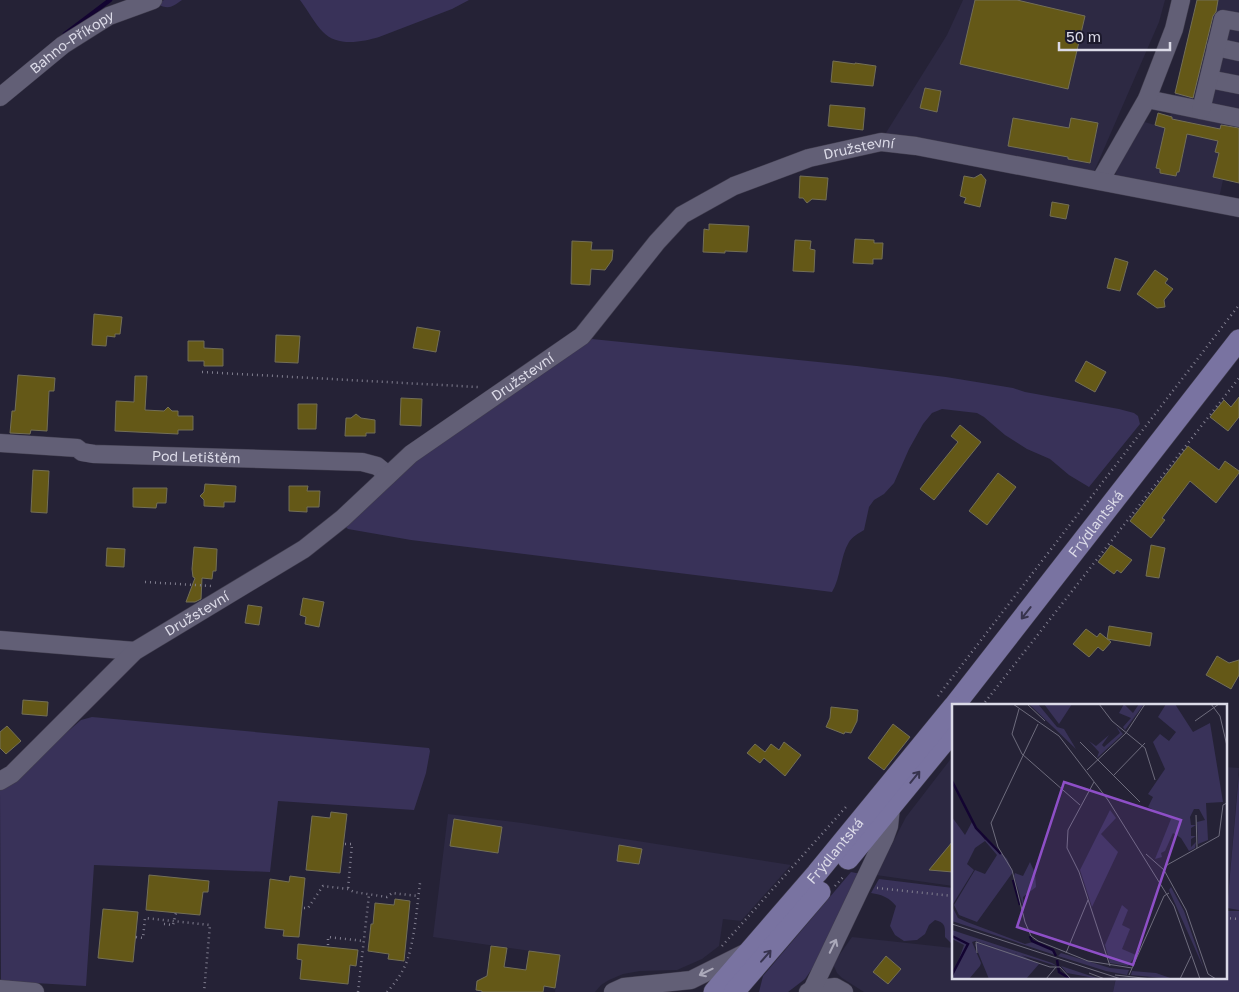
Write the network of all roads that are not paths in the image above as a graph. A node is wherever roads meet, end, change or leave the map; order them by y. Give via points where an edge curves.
1 (153, 0) edge
2 (1181, 0) edge
3 (1239, 22) edge
4 (1216, 47) junction
5 (1239, 52) edge
6 (1208, 79) junction
7 (1239, 84) edge
8 (0, 97) edge
9 (1147, 99) junction
10 (1201, 110) junction
11 (1239, 118) edge
12 (1100, 181) junction
13 (1239, 208) edge
14 (1239, 340) edge
15 (1239, 362) edge
16 (0, 443) edge
17 (388, 475) junction
18 (0, 640) edge
19 (135, 651) junction
20 (947, 704) edge
21 (974, 704) edge
22 (952, 732) edge
23 (0, 781) edge
24 (891, 807) junction
25 (750, 951) junction
26 (0, 989) edge
27 (811, 991) edge
28 (35, 992) edge
29 (613, 992) edge
30 (714, 992) edge
31 (734, 992) edge
32 (844, 992) edge

1 - 8 street, Bahno-Příkopy via 109,16 63,45
2 - 9 street via 1174,29
3 - 4 street via 1223,19
4 - 5 street
4 - 6 street
6 - 7 street
6 - 10 street
9 - 10 street
9 - 12 street
10 - 11 street
12 - 13 street, Družstevní
12 - 17 street, Družstevní via 881,142 809,158 734,186 682,215 582,336 424,444
14 -> 20 main road, Frýdlantská
15 - 21 main road, Frýdlantská
16 - 17 street, Pod Letištěm via 77,448 94,454 362,462 377,466
17 - 19 street, Družstevní via 343,518 304,549
18 - 19 street
19 - 23 street, Družstevní via 12,774
20 - 25 main road, Frýdlantská via 818,873
24 -> 22 main road, Frýdlantská
27 -> 24 street via 885,837
31 -> 24 main road, Frýdlantská
25 -> 29 street via 691,980 624,987
25 - 30 main road, Frýdlantská
26 - 28 street
27 - 32 street via 835,987

